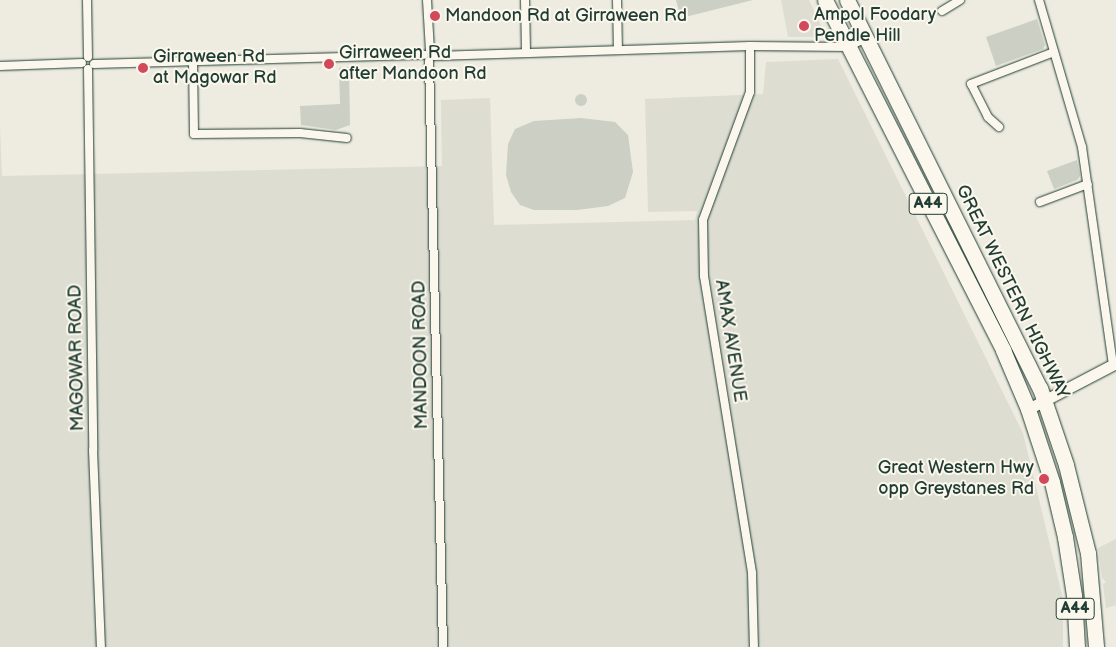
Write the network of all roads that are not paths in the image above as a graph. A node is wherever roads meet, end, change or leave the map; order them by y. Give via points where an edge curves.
1 (87, 0) edge
2 (427, 0) edge
3 (525, 0) edge
4 (617, 0) edge
5 (826, 0) edge
6 (847, 0) edge
7 (960, 0) edge
8 (1039, 0) edge
9 (942, 10) dead end
10 (866, 38) junction
11 (750, 46) junction
12 (848, 47) junction
13 (618, 50) junction
14 (1054, 52) junction
15 (526, 53) junction
16 (429, 56) junction
17 (192, 61) junction
18 (88, 63) junction
19 (0, 66) edge
20 (999, 127) dead end
21 (347, 138) dead end
22 (1088, 184) junction
23 (1040, 202) dead end
24 (1115, 364) edge
25 (1044, 400) junction
26 (1028, 409) junction
27 (101, 647) edge
28 (443, 647) edge
29 (754, 647) edge
30 (1077, 647) edge
31 (1096, 647) edge

1 - 18 street, MAGOWAR ROAD
2 - 16 street, MANDOON ROAD
3 - 15 street
4 - 13 street
5 - 12 highway, GREAT WESTERN HIGHWAY / A44
6 - 10 highway, GREAT WESTERN HIGHWAY / A44
7 - 9 street
8 - 14 street
10 - 12 street
10 - 25 highway, GREAT WESTERN HIGHWAY / A44 via 1012,328
11 - 12 street
11 - 13 street
11 - 29 street, AMAX AVENUE via 750,92 703,220 704,276 752,573
12 - 26 highway, GREAT WESTERN HIGHWAY / A44 via 1003,350
13 - 15 street
14 - 20 street via 971,84 988,117
14 - 22 street via 1082,147
15 - 16 street
16 - 17 street
16 - 28 street, MANDOON ROAD
17 - 18 street
17 - 21 street via 194,134 300,133
18 - 19 street
18 - 27 street, MAGOWAR ROAD via 93,450
22 - 23 street
22 - 24 street
24 - 25 main road
25 - 26 main road
25 - 31 highway, GREAT WESTERN HIGHWAY / A44 via 1066,465 1088,553
26 - 30 highway, GREAT WESTERN HIGHWAY / A44 via 1052,482 1065,537 1074,595

